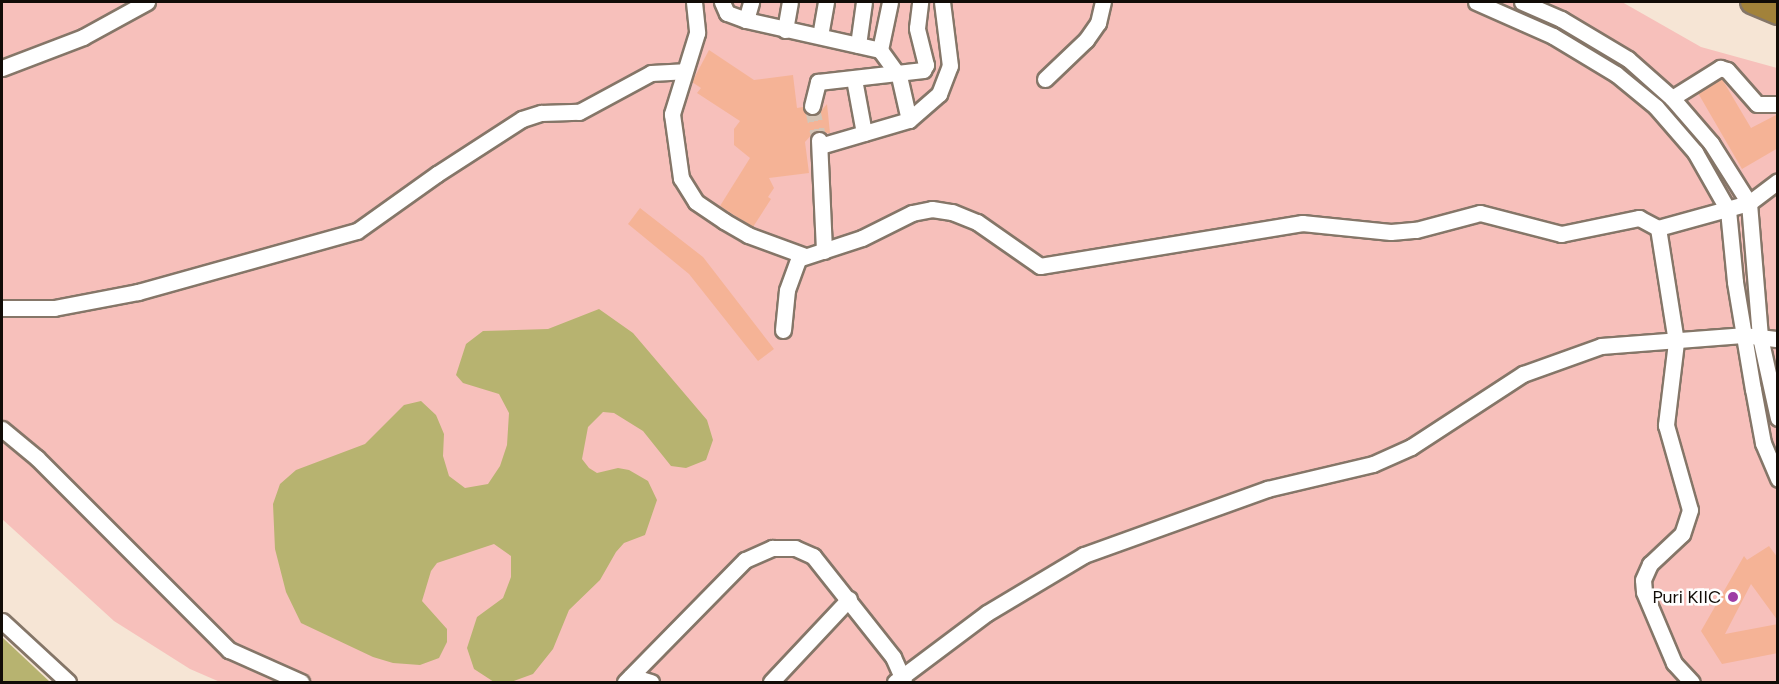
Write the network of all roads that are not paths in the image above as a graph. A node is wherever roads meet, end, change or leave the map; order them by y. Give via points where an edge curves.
1 (147, 2) edge
2 (694, 2) edge
3 (722, 2) edge
4 (751, 2) edge
5 (790, 2) edge
6 (826, 2) edge
7 (864, 2) edge
8 (890, 2) edge
9 (920, 2) edge
10 (942, 2) edge
11 (1102, 2) edge
12 (1476, 2) edge
13 (1522, 2) edge
14 (1752, 2) edge
15 (1778, 13) edge
16 (746, 20) junction
17 (785, 30) junction
18 (820, 36) junction
19 (858, 45) junction
20 (880, 50) junction
21 (2, 68) edge
22 (684, 71) junction
23 (899, 76) junction
24 (854, 79) junction
25 (1046, 79) dead end
26 (1672, 98) junction
27 (1778, 104) edge
28 (812, 106) tunnel mouth
29 (909, 120) junction
30 (864, 133) junction
31 (1778, 181) edge
32 (1749, 203) junction
33 (1728, 210) junction
34 (1658, 228) junction
35 (824, 251) junction
36 (805, 256) junction
37 (2, 308) edge
38 (783, 330) dead end
39 (1743, 335) junction
40 (1760, 337) junction
41 (1778, 339) edge
42 (1676, 342) junction
43 (1778, 418) edge
44 (2, 429) edge
45 (1778, 479) edge
46 (849, 599) junction
47 (2, 621) edge
48 (628, 679) edge
49 (901, 680) edge
50 (68, 682) edge
51 (301, 682) edge
52 (651, 682) edge
53 (771, 682) edge
54 (1692, 682) edge

1 - 21 street via 83,37
2 - 22 street via 697,33
3 - 16 street via 727,13
4 - 16 street
5 - 17 street
6 - 18 street
7 - 19 street
8 - 20 street
9 - 23 street via 917,28 926,65 920,73
10 - 29 street via 950,66 947,81 928,106
11 - 25 street via 1098,23 1086,40
12 - 33 street via 1552,36 1616,74 1656,107 1695,152
13 - 26 street via 1561,19 1628,60
14 - 15 highway
16 - 17 street
17 - 18 street
18 - 19 street
19 - 20 street
20 - 23 street
22 - 36 street via 677,86 672,124 676,161 688,191 696,202 748,235
22 - 37 street via 651,74 579,112 541,113 522,119 437,174 377,220 349,234 138,292 54,308
23 - 24 street
23 - 29 street
24 - 28 street via 818,82
24 - 30 street
26 - 27 street via 1720,68 1727,70 1757,104
26 - 32 street via 1711,143
29 - 30 street
30 - 35 street via 820,143
31 - 32 street
32 - 33 street
32 - 40 street
33 - 34 street
33 - 39 street
34 - 35 street via 1639,218 1562,234 1480,213 1416,230 1391,232 1302,223 1040,266 977,222 932,209
34 - 42 street
35 - 36 street
36 - 38 street via 794,265
39 - 40 street
39 - 42 street
39 - 45 street via 1763,442
40 - 41 street
40 - 43 street
42 - 49 street via 1601,346 1523,374 1411,447 1373,464 1267,489 1084,555 987,613
42 - 54 street via 1666,425 1690,510 1689,522 1675,543 1650,564 1643,580 1648,608 1674,663
44 - 51 street via 229,650
46 - 48 street via 813,556 795,548 772,548 745,560
46 - 49 street
46 - 53 street
47 - 50 street
48 - 52 street

